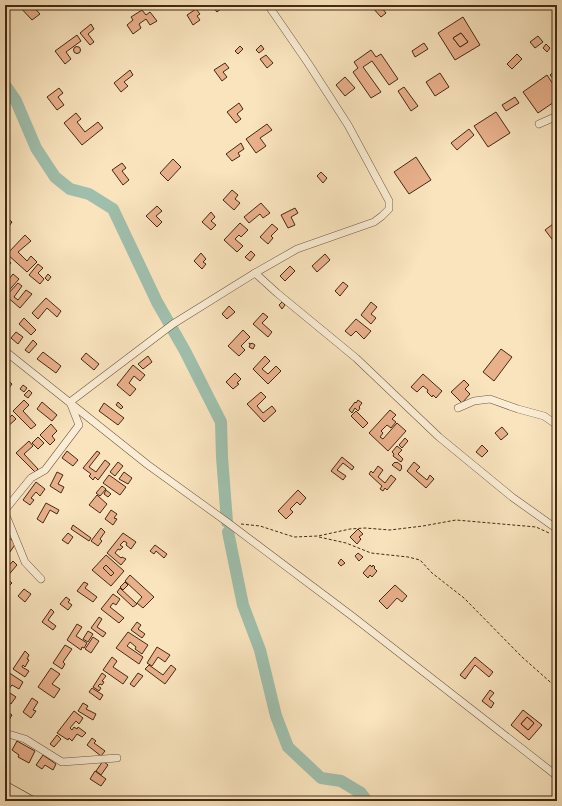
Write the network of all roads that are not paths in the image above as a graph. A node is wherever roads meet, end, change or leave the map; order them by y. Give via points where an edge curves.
1 (268, 5) edge
2 (557, 116) edge
3 (539, 124) dead end
4 (255, 273) junction
5 (5, 351) edge
6 (70, 402) junction
7 (458, 408) dead end
8 (557, 425) edge
9 (6, 508) edge
10 (557, 529) edge
11 (41, 579) dead end
12 (5, 733) edge
13 (117, 758) dead end
14 (557, 776) edge
15 (5, 787) edge
16 (5, 798) edge
17 (10, 801) edge
18 (30, 801) edge

1 - 4 street via 348,125 389,201 389,209 374,222 296,249
2 - 3 street
4 - 6 street via 173,324
4 - 10 street via 356,358 439,437 512,497
5 - 6 street
6 - 9 street via 79,425 45,470 31,478
6 - 14 street via 148,465 352,616
7 - 8 street via 474,401 490,399 544,416
9 - 11 street via 25,562
12 - 13 street via 25,739 62,762
15 - 18 highway
16 - 17 highway

